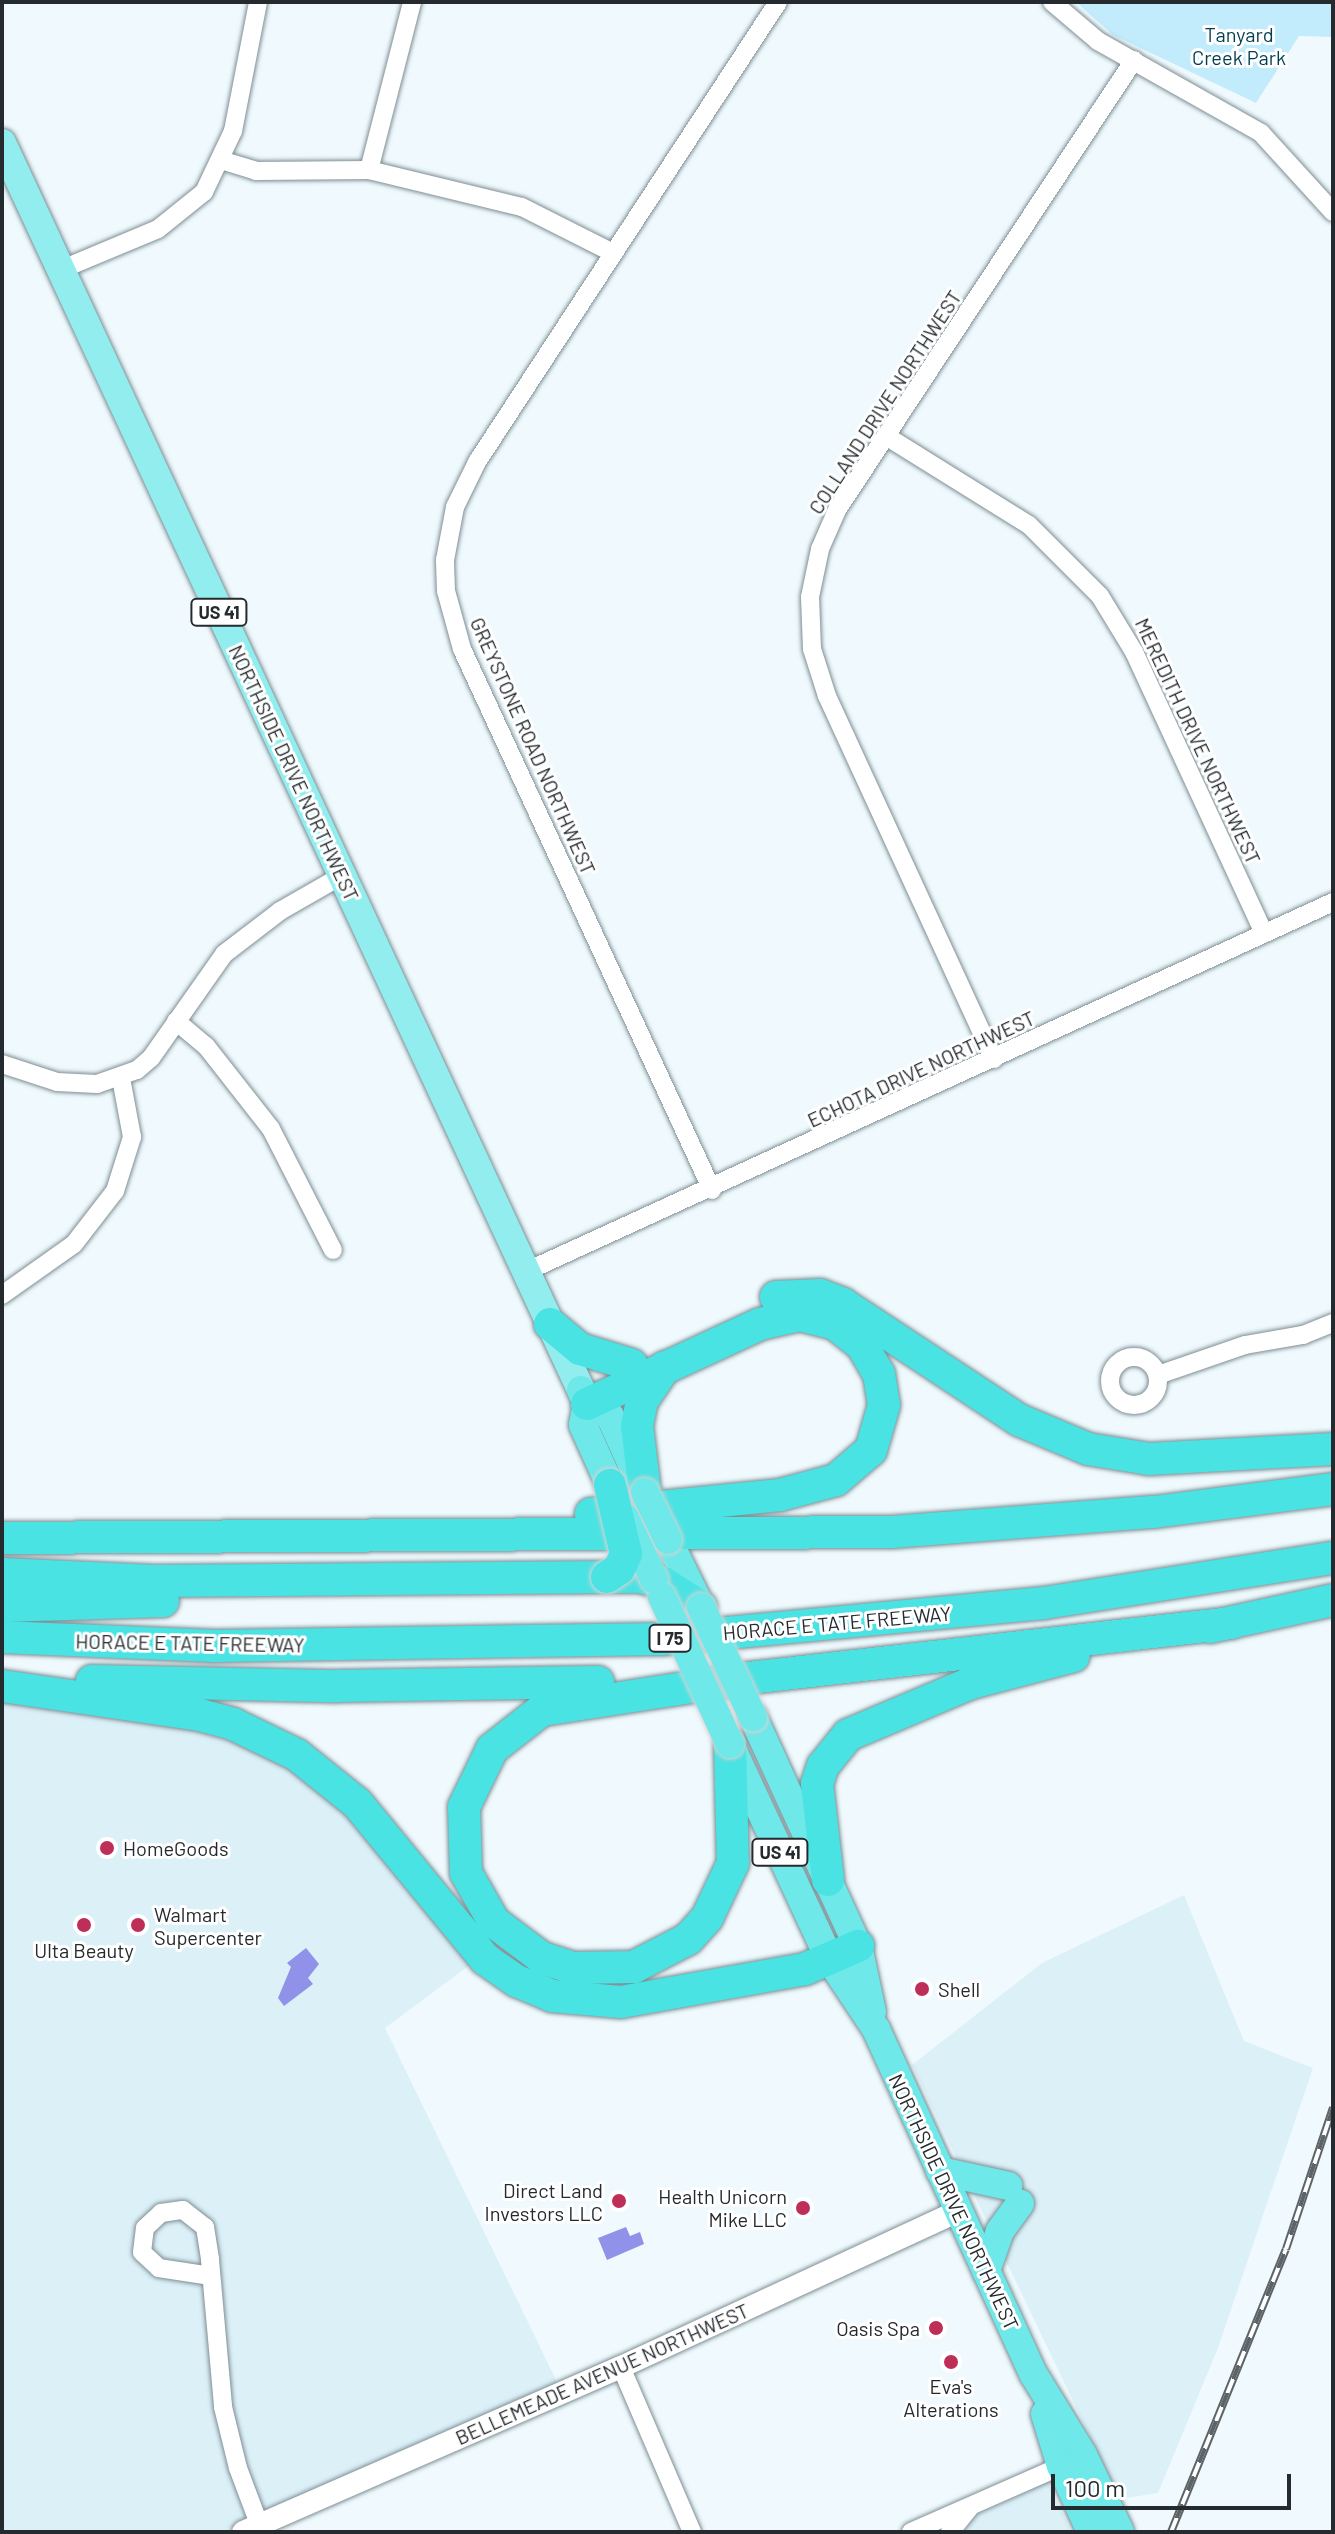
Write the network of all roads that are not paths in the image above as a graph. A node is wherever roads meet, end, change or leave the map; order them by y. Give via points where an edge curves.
1 (258, 2) edge
2 (412, 2) edge
3 (778, 2) edge
4 (1052, 2) edge
5 (1134, 60) junction
6 (2, 143) edge
7 (224, 161) junction
8 (369, 170) junction
9 (1333, 212) edge
10 (613, 253) junction
11 (60, 270) junction
12 (886, 436) junction
13 (341, 876) junction
14 (1333, 902) edge
15 (1264, 933) junction
16 (176, 1021) junction
17 (994, 1059) junction
18 (2, 1064) edge
19 (121, 1078) junction
20 (712, 1190) junction
21 (333, 1250) dead end
22 (525, 1272) junction
23 (2, 1295) edge
24 (1333, 1323) edge
25 (550, 1324) junction
26 (632, 1365) junction
27 (666, 1366) junction
28 (1158, 1375) dead end
29 (584, 1397) junction
30 (1333, 1449) edge
31 (625, 1474) junction
32 (1333, 1489) edge
33 (2, 1522) edge
34 (301, 1536) junction
35 (2, 1538) edge
36 (149, 1538) junction
37 (668, 1540) junction
38 (1333, 1558) edge
39 (2, 1574) edge
40 (607, 1577) junction
41 (651, 1590) junction
42 (149, 1591) junction
43 (1333, 1600) edge
44 (2, 1606) edge
45 (701, 1607) junction
46 (1231, 1623) junction
47 (2, 1637) edge
48 (749, 1678) junction
49 (2, 1679) edge
50 (2, 1686) edge
51 (730, 1744) junction
52 (828, 1880) junction
53 (844, 1953) junction
54 (940, 2171) junction
55 (959, 2211) junction
56 (986, 2271) junction
57 (211, 2276) dead end
58 (621, 2367) junction
59 (1034, 2375) junction
60 (1061, 2466) junction
61 (972, 2505) junction
62 (255, 2530) edge
63 (692, 2532) edge
64 (911, 2532) edge
65 (950, 2532) edge
66 (1091, 2532) edge
67 (1120, 2532) edge

1 - 7 street
2 - 8 street
3 - 10 street, GREYSTONE ROAD NORTHWEST
4 - 5 street via 1098,41
5 - 9 street via 1261,133
5 - 12 street, COLLAND DRIVE NORTHWEST
6 - 11 main road, NORTHSIDE DRIVE NORTHWEST / US 41
7 - 8 street via 256,171
7 - 11 street via 204,192 177,217
8 - 10 street via 522,207
10 - 20 street, GREYSTONE ROAD NORTHWEST via 465,482 448,533 446,591 462,649
11 - 13 main road, NORTHSIDE DRIVE NORTHWEST / US 41
12 - 15 street, MEREDITH DRIVE NORTHWEST via 1029,525 1100,596 1134,652
12 - 17 street, COLLAND DRIVE NORTHWEST via 837,510 820,549 810,597 812,649 827,696
13 - 16 street via 243,937 208,972
13 - 22 main road, NORTHSIDE DRIVE NORTHWEST / US 41
14 - 15 street, ECHOTA DRIVE NORTHWEST
15 - 17 street, ECHOTA DRIVE NORTHWEST
16 - 19 street via 151,1058
16 - 21 street via 206,1046 271,1129
17 - 20 street, ECHOTA DRIVE NORTHWEST
18 - 19 street via 57,1082
19 - 23 street via 132,1137 115,1191 74,1244
20 - 22 street, ECHOTA DRIVE NORTHWEST
22 - 25 main road, NORTHSIDE DRIVE NORTHWEST / US 41
24 - 28 street
25 - 26 highway via 580,1349
25 - 29 main road, NORTHSIDE DRIVE NORTHWEST / US 41
26 - 29 highway
26 - 30 highway via 752,1305 796,1294 820,1295 860,1313 1019,1420 1088,1449 1149,1459
27 - 29 highway
27 - 31 highway via 642,1401
27 - 34 highway via 760,1324 800,1315 818,1318 851,1334 872,1360 883,1390 882,1421 871,1450 856,1467 836,1480 780,1495
29 - 31 highway, NORTHSIDE DRIVE NORTHWEST / US 41 via 583,1425
31 - 37 highway, NORTHSIDE DRIVE NORTHWEST / US 41, bridge
31 - 40 highway, bridge via 626,1554 619,1569
31 - 41 highway, NORTHSIDE DRIVE NORTHWEST / US 41, bridge
32 - 34 highway via 1154,1512 892,1532
33 - 36 highway
34 - 36 highway
35 - 36 highway
37 - 41 highway
37 - 45 highway, NORTHSIDE DRIVE NORTHWEST / US 41
38 - 47 highway, HORACE E TATE FREEWAY / I 75 via 1044,1603 663,1639 215,1646
39 - 42 highway
40 - 41 highway
40 - 42 highway
41 - 42 highway
41 - 45 highway
41 - 51 highway, NORTHSIDE DRIVE NORTHWEST / US 41, bridge
42 - 44 highway
43 - 46 highway
45 - 52 highway, NORTHSIDE DRIVE NORTHWEST / US 41, bridge
46 - 48 highway
46 - 52 highway via 1016,1670 863,1726 834,1749 817,1784
48 - 49 highway via 337,1686
48 - 51 highway via 563,1704 523,1720 506,1734 479,1767 462,1826 466,1873 494,1922 542,1958 573,1968 634,1967 688,1939 707,1918 733,1863
50 - 53 highway via 200,1715 233,1724 297,1755 357,1803 485,1959 552,1996 621,2002 805,1969
51 - 53 highway, NORTHSIDE DRIVE NORTHWEST / US 41
52 - 53 highway, NORTHSIDE DRIVE NORTHWEST / US 41
53 - 54 highway, NORTHSIDE DRIVE NORTHWEST / US 41
54 - 55 highway, NORTHSIDE DRIVE NORTHWEST / US 41
54 - 56 highway via 1014,2195
55 - 56 highway, NORTHSIDE DRIVE NORTHWEST / US 41
55 - 58 street, BELLEMEADE AVENUE NORTHWEST
56 - 59 highway, NORTHSIDE DRIVE NORTHWEST / US 41
57 - 62 street via 223,2407
58 - 62 street, BELLEMEADE AVENUE NORTHWEST
58 - 63 street
59 - 60 highway, NORTHSIDE DRIVE NORTHWEST / US 41
59 - 67 highway, NORTHSIDE DRIVE NORTHWEST / US 41 via 1083,2455
60 - 61 street
60 - 66 highway, NORTHSIDE DRIVE NORTHWEST / US 41
61 - 64 street
61 - 65 street

